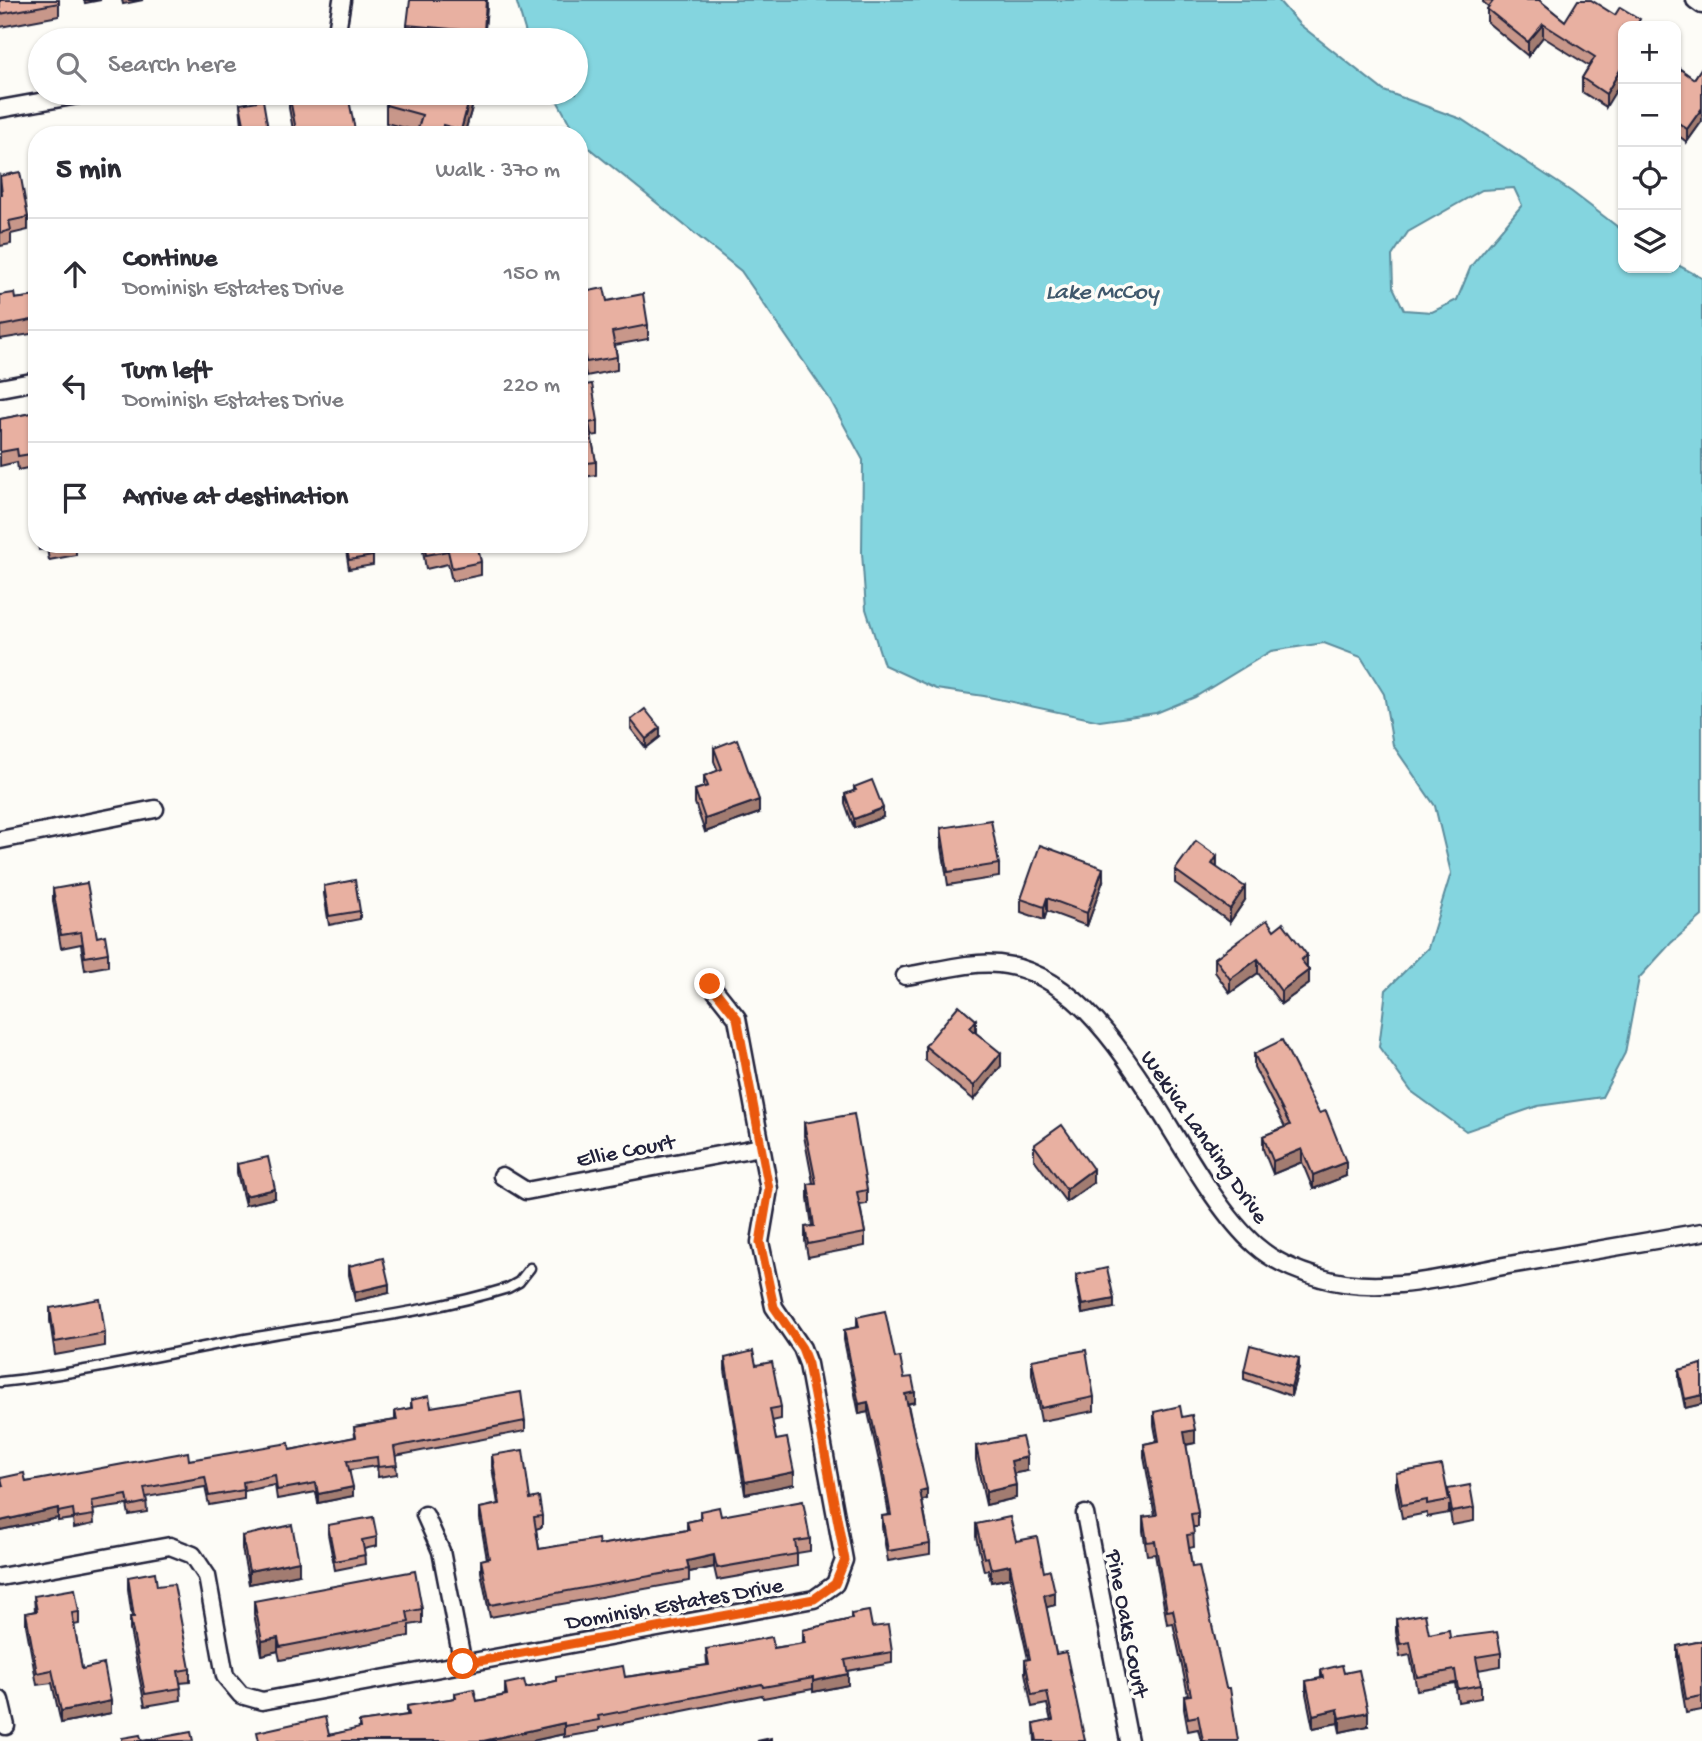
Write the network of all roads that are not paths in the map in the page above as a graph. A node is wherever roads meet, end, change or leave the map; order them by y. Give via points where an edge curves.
1 (342, 0) edge
2 (1695, 0) edge
3 (1702, 5) edge
4 (335, 28) edge
5 (28, 104) edge
6 (0, 109) edge
7 (28, 383) edge
8 (0, 388) edge
9 (155, 809) dead end
10 (0, 840) edge
11 (905, 976) dead end
12 (710, 984) dead end
13 (761, 1147) junction
14 (502, 1176) dead end
15 (1702, 1232) edge
16 (530, 1268) dead end
17 (0, 1382) edge
18 (1085, 1514) dead end
19 (425, 1515) dead end
20 (0, 1577) edge
21 (463, 1664) junction
22 (0, 1700) edge
23 (6, 1727) dead end
24 (1129, 1741) edge

1 - 4 street
2 - 3 street
5 - 6 street
7 - 8 street
9 - 10 street
11 - 15 street, Wekiva Landing Drive via 999,964 1040,975 1071,996 1104,1031 1208,1186 1255,1245 1278,1261 1322,1279 1364,1285 1419,1281
12 - 13 street, Dominish Estates Drive via 737,1018
13 - 14 street, Ellie Court via 526,1191
13 - 21 street, Dominish Estates Drive via 769,1189 760,1242 774,1307 808,1364 845,1560 835,1584 814,1599
16 - 17 lane via 508,1288 431,1309
18 - 24 street, Pine Oaks Court
19 - 21 street via 441,1551
20 - 21 street, Dominish Estates Drive via 170,1546 193,1555 207,1576 225,1676 241,1695 261,1701
22 - 23 street

